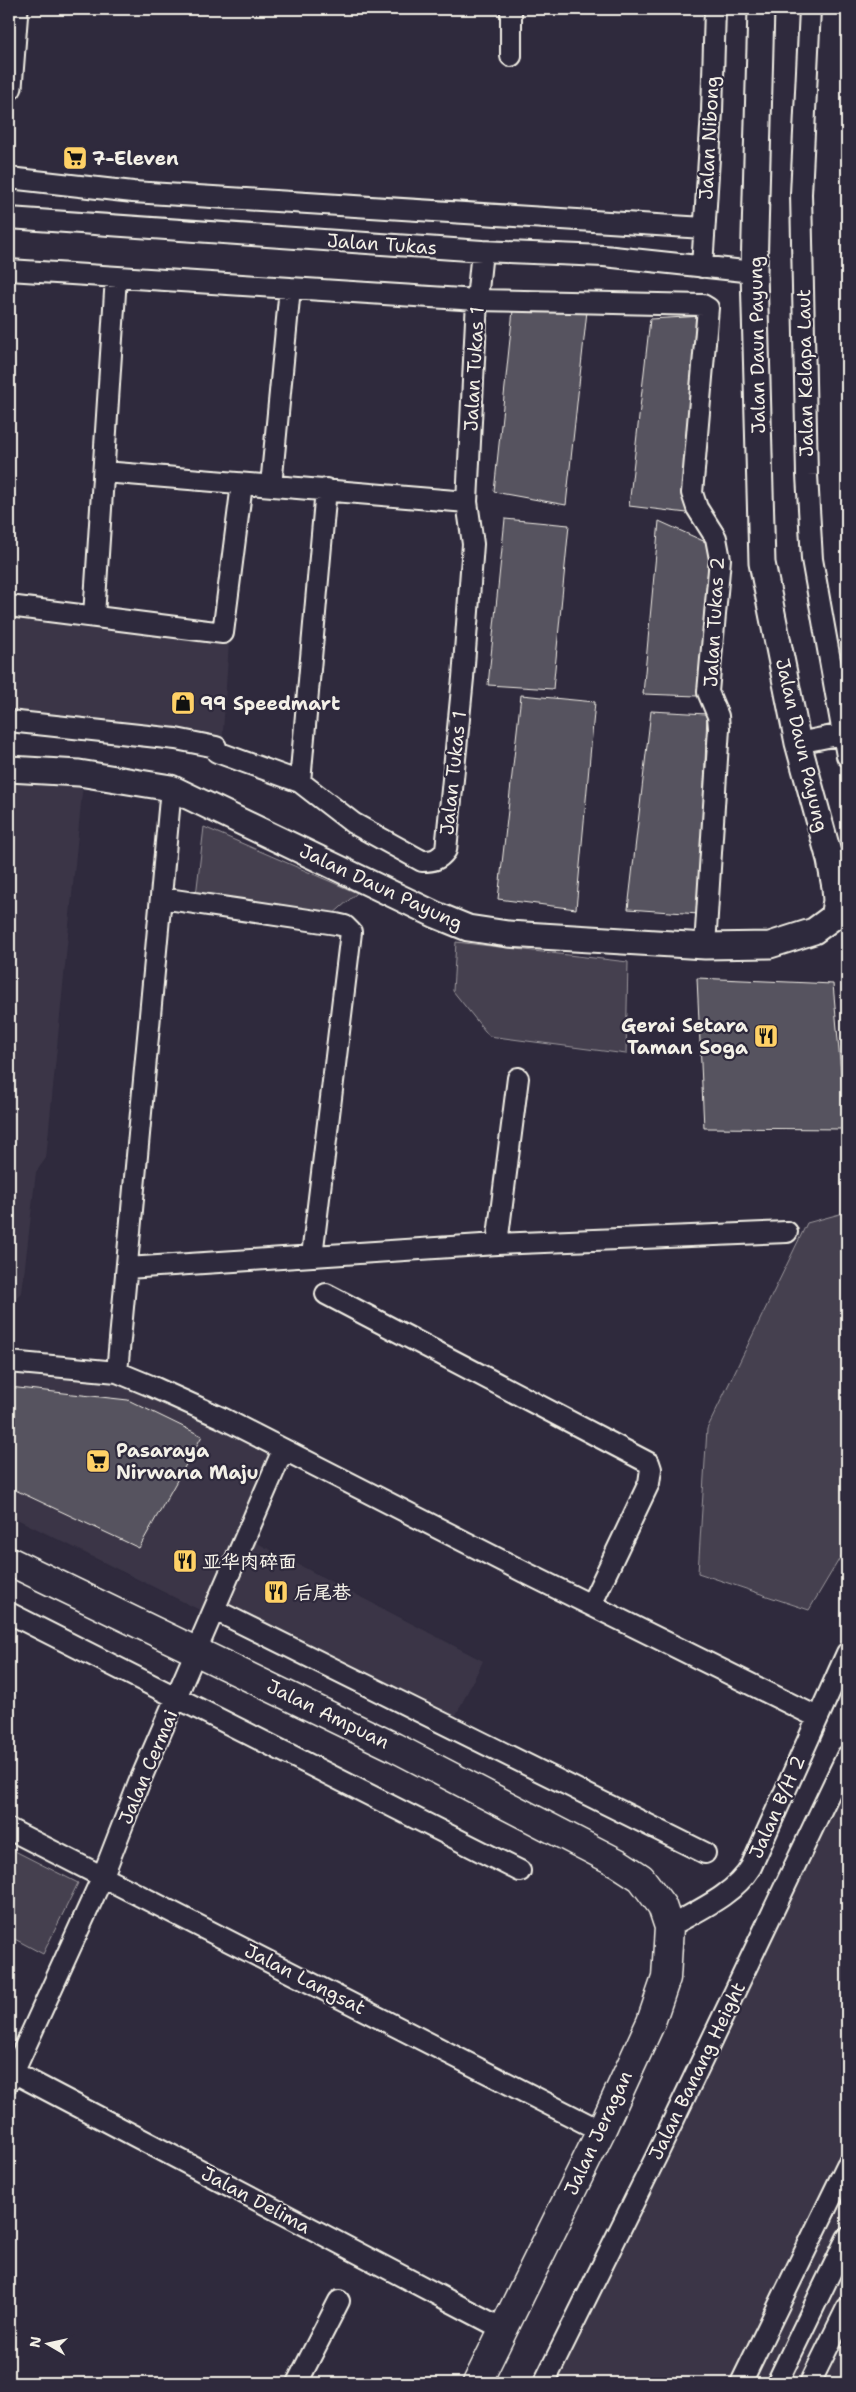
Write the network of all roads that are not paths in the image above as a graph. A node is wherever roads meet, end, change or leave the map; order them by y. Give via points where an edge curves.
1 (15, 9) edge
2 (511, 9) edge
3 (715, 9) edge
4 (760, 9) edge
5 (810, 9) edge
6 (511, 56) dead end
7 (9, 86) edge
8 (9, 178) edge
9 (9, 218) edge
10 (704, 228) junction
11 (482, 251) junction
12 (702, 267) junction
13 (9, 270) edge
14 (754, 272) junction
15 (116, 277) junction
16 (290, 288) junction
17 (477, 300) junction
18 (104, 472) junction
19 (242, 484) junction
20 (271, 486) junction
21 (326, 489) junction
22 (467, 502) junction
23 (9, 606) edge
24 (94, 616) junction
25 (9, 721) edge
26 (845, 733) edge
27 (798, 742) junction
28 (847, 756) edge
29 (9, 769) edge
30 (300, 782) junction
31 (171, 788) junction
32 (161, 898) junction
33 (705, 946) junction
34 (518, 1078) dead end
35 (786, 1232) dead end
36 (497, 1244) junction
37 (312, 1256) junction
38 (126, 1268) junction
39 (326, 1294) dead end
40 (9, 1362) edge
41 (117, 1372) junction
42 (283, 1450) junction
43 (9, 1561) edge
44 (591, 1605) junction
45 (215, 1610) junction
46 (9, 1613) edge
47 (198, 1652) junction
48 (847, 1653) edge
49 (177, 1699) junction
50 (817, 1717) junction
51 (847, 1756) edge
52 (9, 1829) edge
53 (705, 1853) dead end
54 (520, 1871) dead end
55 (102, 1878) junction
56 (642, 1878) joint
57 (669, 1927) junction
58 (10, 2075) edge
59 (601, 2131) junction
60 (847, 2165) edge
61 (847, 2238) edge
62 (339, 2301) dead end
63 (847, 2308) edge
64 (503, 2330) junction
65 (297, 2383) edge
66 (477, 2383) edge
67 (544, 2383) edge
68 (741, 2383) edge
69 (777, 2383) edge
70 (810, 2383) edge

1 - 7 street
2 - 6 street
3 - 10 street, Jalan Nibong
4 - 14 street, Jalan Daun Payung
5 - 26 street, Jalan Kelapa Laut via 801,194 807,475 812,559
8 - 10 street via 143,193
9 - 11 street, Jalan Tukas
10 - 12 street, Jalan Nibong
11 - 12 street, Jalan Tukas via 604,256
11 - 17 street, Jalan Tukas 1
12 - 14 street, Jalan Tukas
13 - 15 street
14 - 27 street, Jalan Daun Payung via 762,562
15 - 16 street
15 - 18 street
16 - 17 street
16 - 20 street
17 - 22 street, Jalan Tukas 1
17 - 33 street, Jalan Tukas 2 via 704,305 709,312 692,493 697,508 716,538 720,559 708,692 719,721
18 - 19 street
18 - 24 street
19 - 20 street
19 - 24 street via 223,633
20 - 21 street
21 - 22 street
21 - 30 street
22 - 30 street, Jalan Tukas 1 via 473,544 446,850 441,857 422,861 353,823
23 - 24 street
25 - 30 street, Jalan Tukas 1 via 176,739 216,747 217,752
26 - 27 street
26 - 28 street, Jalan Kelapa Laut
27 - 33 street, Jalan Daun Payung via 836,887 833,917 814,931 770,945
29 - 31 street, Jalan Daun Payung via 79,773
31 - 32 street
31 - 33 street, Jalan Daun Payung via 468,928 508,934
32 - 37 street via 336,924 351,932
32 - 38 street
34 - 36 street
35 - 36 street
36 - 37 street
37 - 38 street
38 - 41 street
39 - 44 street via 649,1464 649,1483
40 - 41 street
41 - 42 street via 222,1418
42 - 44 street
42 - 45 street, Jalan Cermai
43 - 47 main road, Jalan Ampuan
44 - 50 street
45 - 47 street, Jalan Cermai
45 - 53 street
46 - 49 street
47 - 49 street, Jalan Cermai
47 - 56 main road, Jalan Ampuan via 394,1747
48 - 50 street, Jalan B/H 2
49 - 54 street
49 - 55 street, Jalan Cermai
50 - 57 street, Jalan B/H 2 via 743,1881
51 - 67 street, Jalan Banang Height
52 - 55 street, Jalan Langsat
55 - 58 street, Jalan Cermai
55 - 59 street, Jalan Langsat
56 - 57 main road, Jalan Jeragan via 662,1906
57 - 59 main road, Jalan Jeragan via 666,1978 651,2022
58 - 64 street, Jalan Delima
59 - 64 main road, Jalan Jeragan
60 - 68 street
61 - 69 street
62 - 65 street
63 - 70 street
64 - 66 main road, Jalan Jeragan

